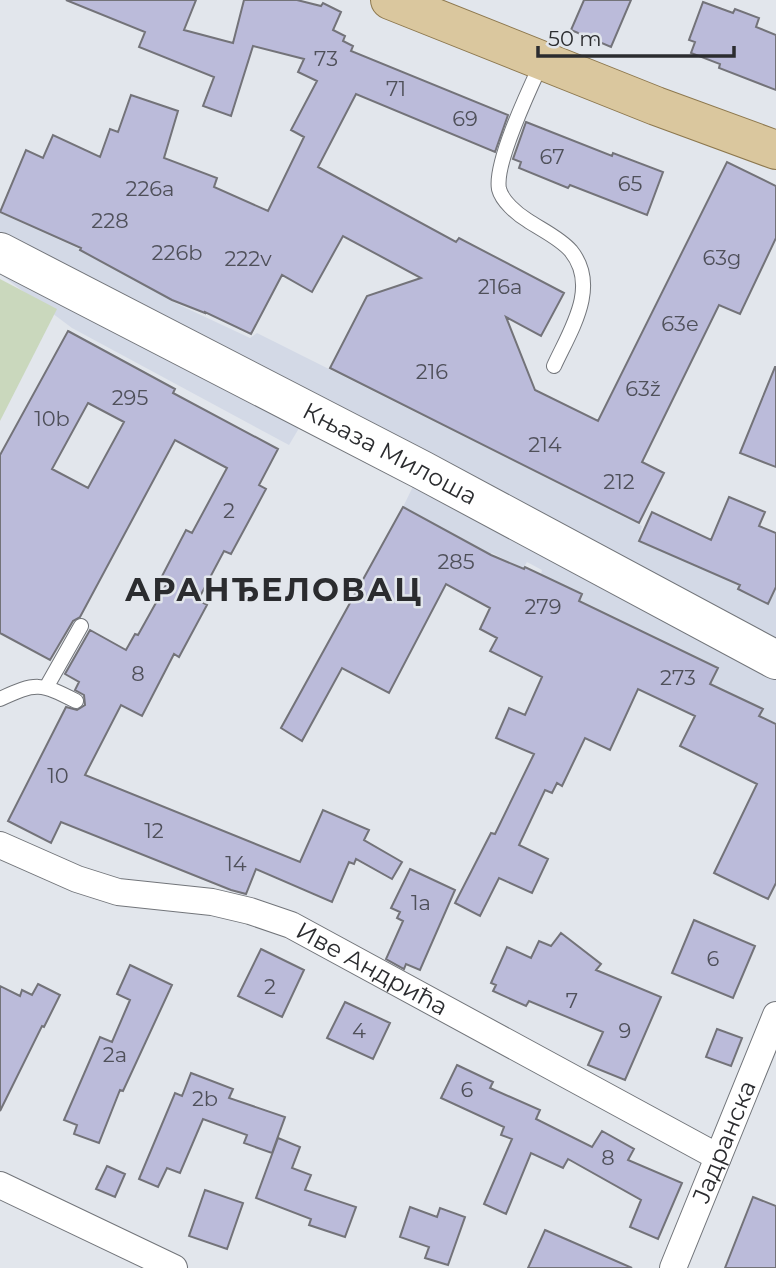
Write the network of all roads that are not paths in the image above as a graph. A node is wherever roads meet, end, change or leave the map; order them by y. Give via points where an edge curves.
1 (390, 0) edge
2 (542, 61) junction
3 (776, 150) edge
4 (0, 252) edge
5 (554, 366) dead end
6 (81, 626) dead end
7 (776, 660) edge
8 (47, 686) junction
9 (0, 699) edge
10 (76, 701) dead end
11 (0, 845) edge
12 (776, 1016) edge
13 (718, 1157) junction
14 (0, 1185) edge
15 (174, 1268) edge
16 (673, 1268) edge

1 - 2 main road
2 - 3 main road
2 - 5 lane via 500,168 499,190 515,212 570,250 577,263 583,298
4 - 7 street, Књаза Милоша
6 - 8 lane
8 - 9 lane via 24,688
8 - 10 lane
11 - 13 street, Иве Андрића via 118,892 212,902 291,925
12 - 13 street, Јадранска
13 - 16 street, Јадранска
14 - 15 street

